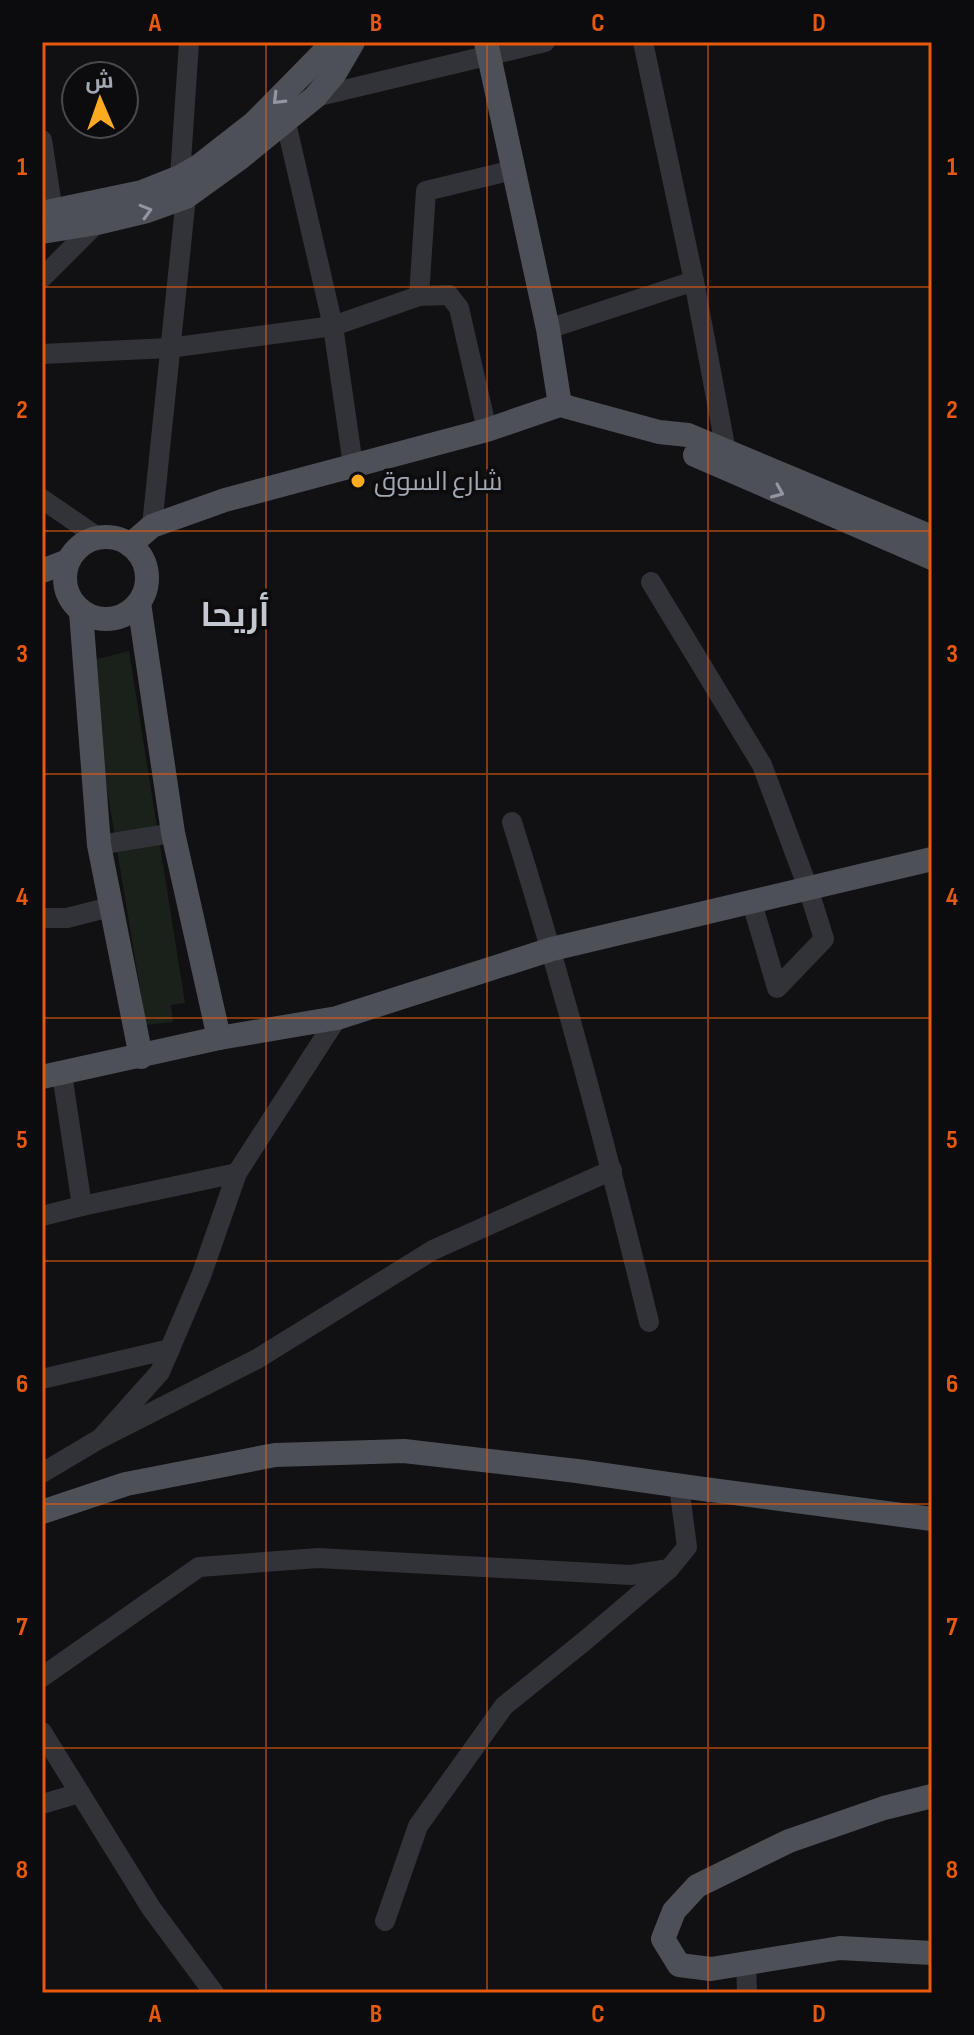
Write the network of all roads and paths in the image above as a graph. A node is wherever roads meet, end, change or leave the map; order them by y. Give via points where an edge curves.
1 (189, 42) edge
2 (330, 42) edge
3 (353, 42) edge
4 (545, 42) edge
5 (643, 42) edge
6 (487, 49) edge
7 (315, 97) junction
8 (286, 123) junction
9 (42, 140) edge
10 (513, 170) junction
11 (183, 187) junction
12 (46, 219) edge
13 (97, 223) junction
14 (42, 278) edge
15 (694, 281) junction
16 (419, 296) junction
17 (333, 326) junction
18 (548, 329) junction
19 (169, 348) junction
20 (42, 354) edge
21 (560, 405) junction
22 (487, 430) junction
23 (659, 432) junction
24 (726, 451) junction
25 (353, 465) junction
26 (42, 499) edge
27 (152, 526) junction
28 (932, 537) edge
29 (99, 538) junction
30 (130, 545) junction
31 (932, 558) edge
32 (42, 571) edge
33 (66, 573) junction
34 (651, 582) dead end
35 (42, 595) edge
36 (139, 603) junction
37 (81, 612) junction
38 (512, 822) dead end
39 (173, 833) junction
40 (99, 845) junction
41 (932, 859) edge
42 (808, 888) junction
43 (752, 903) junction
44 (110, 907) junction
45 (42, 918) edge
46 (552, 949) junction
47 (337, 1018) junction
48 (219, 1038) junction
49 (141, 1057) junction
50 (52, 1076) edge
51 (612, 1170) junction
52 (237, 1173) junction
53 (82, 1206) junction
54 (42, 1216) edge
55 (649, 1322) dead end
56 (170, 1349) junction
57 (42, 1379) edge
58 (101, 1438) junction
59 (42, 1473) edge
60 (679, 1486) junction
61 (42, 1512) edge
62 (932, 1519) edge
63 (669, 1569) junction
64 (42, 1677) edge
65 (42, 1732) edge
66 (80, 1793) junction
67 (932, 1796) edge
68 (42, 1804) edge
69 (385, 1921) dead end
70 (932, 1953) edge
71 (746, 1963) junction
72 (214, 1993) edge
73 (747, 1993) edge

1 - 11 street
2 -> 11 main road via 254,123 199,166
3 - 7 main road
4 - 6 street
5 - 15 street
6 - 7 street
6 - 10 main road
7 - 8 main road
8 - 11 main road
8 - 17 street
9 - 12 street
10 - 16 street via 426,191
10 - 18 main road
11 - 12 main road via 142,192
13 -> 11 main road via 147,211
11 - 19 street
12 - 13 main road
13 - 14 street
15 - 18 street
15 - 24 street
16 - 17 street
16 - 22 street via 449,295 459,308
17 - 19 street
17 - 25 street
18 - 21 main road
19 - 20 street
19 - 27 street
21 - 22 main road
21 - 23 main road
22 - 25 main road
23 - 24 main road via 688,435
23 -> 31 main road via 681,449
24 - 28 main road
25 - 27 main road
26 - 29 street
27 - 30 main road
29 - 30 main road
29 - 33 main road via 78,546
30 - 36 main road via 145,566 145,592
32 - 33 main road
33 - 35 main road
33 - 37 main road via 72,604
34 - 42 street via 762,765
36 - 37 main road via 118,618 92,618
36 - 39 main road
37 - 40 main road
38 - 46 street
39 - 40 street
39 - 48 main road
40 - 44 main road
41 - 42 main road
42 - 43 main road
42 - 43 street via 824,939 777,988
43 - 46 main road
44 - 45 street
44 - 49 main road
46 - 47 main road
46 - 51 street
47 - 48 main road
47 - 52 street
48 - 49 main road
49 - 50 main road
50 - 53 street
51 - 55 street
51 - 58 street via 433,1250 257,1359
52 - 53 street
52 - 56 street
53 - 54 street
56 - 57 street
56 - 58 street via 160,1372
58 - 59 street
60 - 61 main road via 404,1451 275,1455 126,1484
60 - 62 main road
60 - 63 street via 687,1547
63 - 64 street via 631,1575 318,1558 199,1567
63 - 69 street via 504,1706 418,1826
65 - 66 street
66 - 68 street
66 - 72 street via 151,1908
67 - 71 main road via 789,1841 697,1886 674,1911 663,1939 679,1965 711,1969
70 - 71 main road via 840,1948
71 - 73 street

